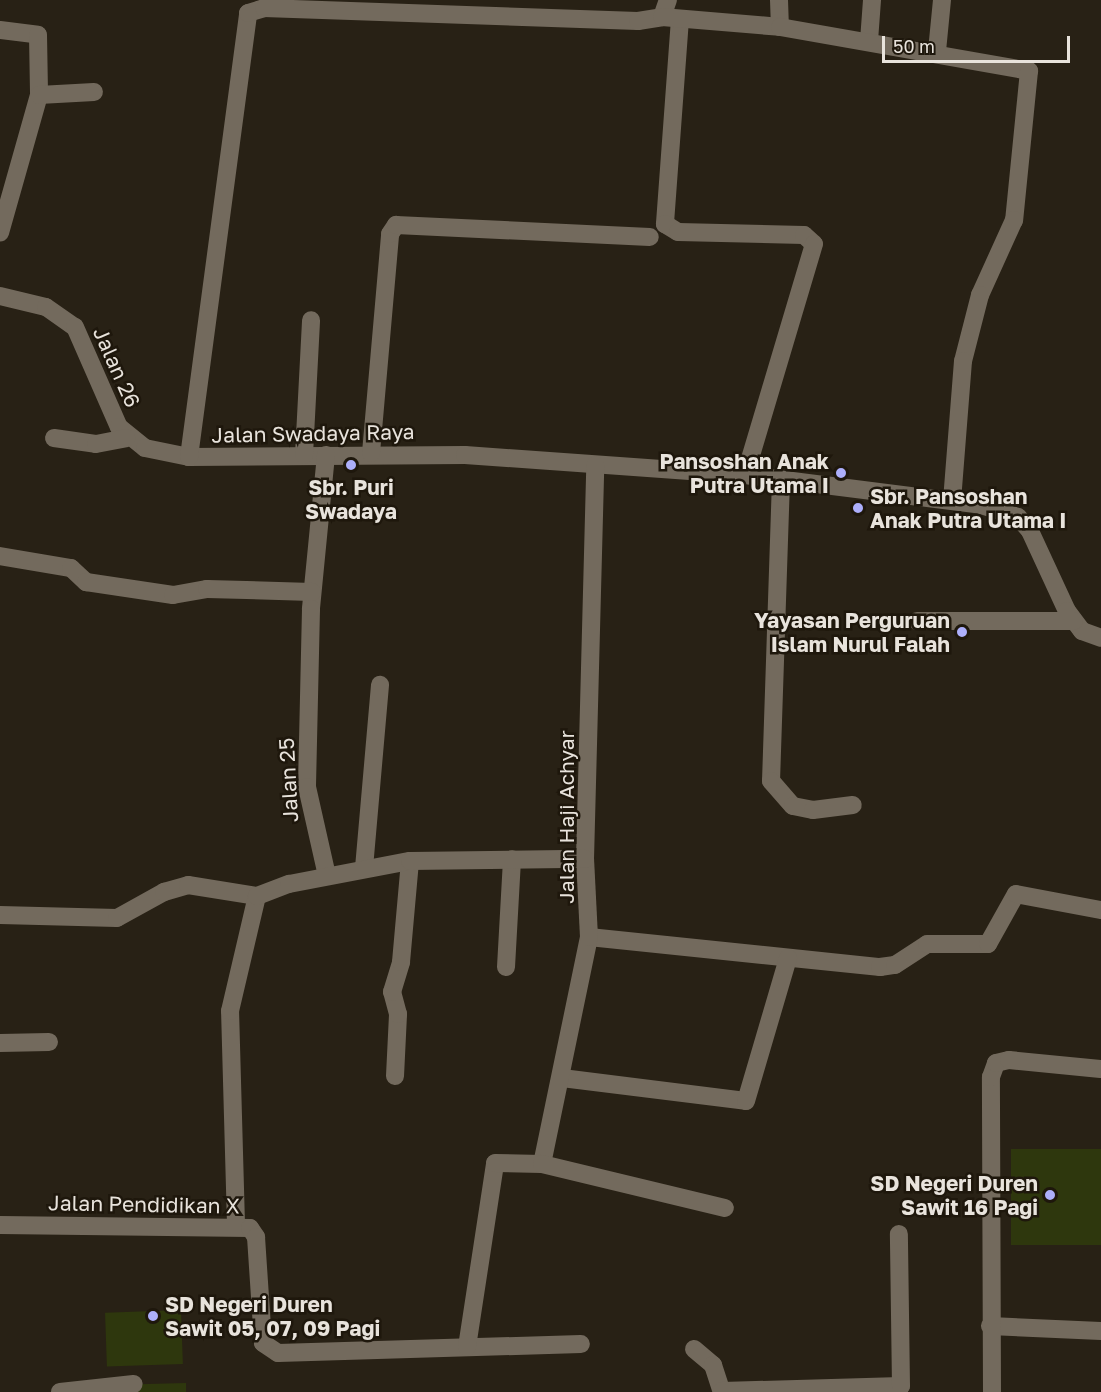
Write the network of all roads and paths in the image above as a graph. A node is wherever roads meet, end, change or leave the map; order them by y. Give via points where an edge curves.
1 (779, 0) edge
2 (872, 0) edge
3 (942, 0) edge
4 (244, 7) edge
5 (670, 12) edge
6 (780, 27) junction
7 (0, 30) edge
8 (869, 41) junction
9 (937, 51) junction
10 (94, 92) dead end
11 (39, 95) junction
12 (0, 233) edge
13 (650, 237) dead end
14 (0, 296) edge
15 (310, 320) dead end
16 (54, 438) dead end
17 (126, 438) junction
18 (370, 453) junction
19 (304, 455) junction
20 (326, 455) junction
21 (189, 457) junction
22 (595, 465) junction
23 (745, 475) junction
24 (781, 480) junction
25 (952, 501) junction
26 (0, 556) edge
27 (312, 592) junction
28 (917, 621) dead end
29 (1074, 621) junction
30 (1101, 638) edge
31 (380, 685) dead end
32 (853, 805) dead end
33 (585, 859) junction
34 (512, 860) junction
35 (410, 861) junction
36 (364, 867) junction
37 (327, 876) junction
38 (256, 896) junction
39 (1101, 910) edge
40 (0, 915) edge
41 (589, 937) junction
42 (788, 958) junction
43 (506, 967) dead end
44 (50, 1042) dead end
45 (0, 1043) edge
46 (1101, 1069) edge
47 (395, 1076) dead end
48 (562, 1078) junction
49 (542, 1164) junction
50 (725, 1208) dead end
51 (236, 1224) junction
52 (0, 1225) edge
53 (899, 1234) dead end
54 (990, 1326) junction
55 (1101, 1331) edge
56 (581, 1344) dead end
57 (467, 1347) junction
58 (694, 1349) dead end
59 (134, 1384) dead end
60 (60, 1392) edge
61 (722, 1392) edge
62 (992, 1392) edge

1 - 6 street
2 - 8 street
3 - 9 street
4 - 5 street, Jalan Swadaya Raya via 638,21
4 - 21 street, Jalan Swadaya Raya
5 - 6 street, Jalan Swadaya Raya
5 - 23 street via 665,224 678,232 804,235 814,244
6 - 8 street, Jalan Swadaya Raya
7 - 11 street via 38,35
8 - 9 street, Jalan Swadaya Raya
9 - 25 street, Jalan Swadaya Raya via 1017,65 1029,71 1030,80 1014,220 980,294 963,361
10 - 11 street
11 - 12 street
13 - 18 street via 396,225 390,234
14 - 17 street, Jalan 26 via 46,307 75,327
15 - 19 street
16 - 17 street via 96,444
17 - 21 street, Jalan 26 via 145,448
18 - 20 street, Jalan Swadaya Raya
18 - 22 street, Jalan Swadaya Raya
19 - 20 street, Jalan Swadaya Raya
19 - 21 street, Jalan Swadaya Raya
20 - 27 street, Jalan 25
22 - 23 street, Jalan Swadaya Raya
22 - 33 street, Jalan Haji Achyar
23 - 24 street, Jalan Swadaya Raya
24 - 25 street, Jalan Swadaya Raya
24 - 32 street via 771,781 793,806 813,810
25 - 29 street, Jalan Swadaya Raya via 1018,517
26 - 27 street via 70,568 86,582 173,595 207,589
27 - 37 street, Jalan 25 via 307,787
28 - 29 street
29 - 30 street, Jalan Swadaya Raya
31 - 36 street
33 - 34 street
33 - 41 street, Jalan Haji Achyar
34 - 35 street
34 - 43 street
35 - 36 street
35 - 47 street via 401,962 392,992 398,1014
36 - 37 street
37 - 38 street
38 - 40 street via 188,885 164,892 117,918
38 - 51 street via 230,1011
39 - 42 street via 1024,892 1010,900 994,939 979,947 927,944 895,965 880,967
41 - 42 street
41 - 48 street, Jalan Haji Achyar
42 - 48 street via 746,1101
44 - 45 street
46 - 54 street via 1009,1060 996,1063 991,1077
48 - 49 street, Jalan Haji Achyar
49 - 50 street
49 - 57 street via 502,1161 490,1169
51 - 52 street, Jalan Pendidikan X
51 - 57 street, Jalan Pendidikan X via 256,1237 262,1339 270,1351
53 - 61 street via 901,1386
54 - 55 street
54 - 62 street
56 - 57 street, Jalan Pendidikan X
58 - 61 street via 713,1365
59 - 60 street

